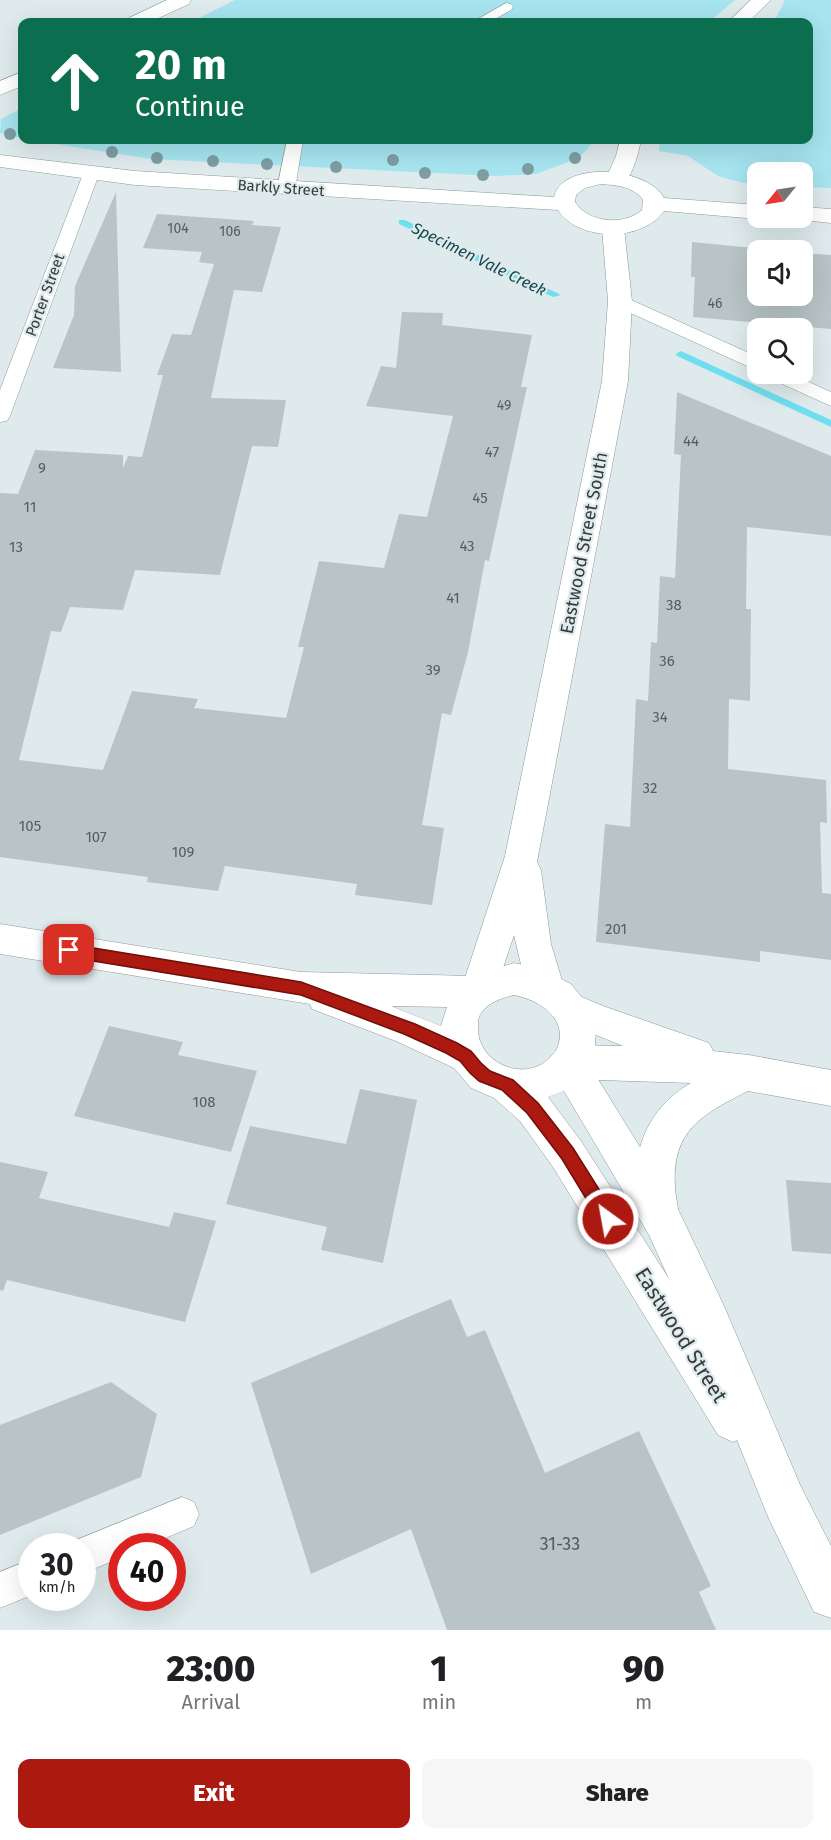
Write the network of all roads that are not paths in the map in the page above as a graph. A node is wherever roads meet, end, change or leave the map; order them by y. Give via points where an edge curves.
1 (182, 0) edge
2 (762, 0) edge
3 (506, 7) dead end
4 (144, 18) edge
5 (487, 18) edge
6 (741, 18) edge
7 (18, 80) edge
8 (0, 89) edge
9 (294, 144) edge
10 (629, 144) edge
11 (0, 161) edge
12 (91, 174) junction
13 (617, 178) junction
14 (286, 189) junction
15 (563, 204) junction
16 (655, 204) junction
17 (747, 211) edge
18 (813, 215) edge
19 (831, 216) edge
20 (613, 228) junction
21 (620, 301) junction
22 (747, 360) edge
23 (797, 384) edge
24 (831, 400) edge
25 (0, 416) edge
26 (522, 856) junction
27 (0, 939) edge
28 (301, 988) junction
29 (478, 991) junction
30 (558, 997) junction
31 (466, 1056) junction
32 (569, 1063) junction
33 (749, 1072) junction
34 (507, 1085) junction
35 (831, 1088) edge
36 (663, 1221) junction
37 (785, 1503) junction
38 (182, 1514) dead end
39 (96, 1550) edge
40 (18, 1583) edge
41 (0, 1590) edge
42 (831, 1595) edge

1 - 4 street
2 - 6 street
3 - 5 lane
7 - 8 street
9 - 14 lane
10 - 13 street
11 - 12 street, Barkly Street
12 - 14 street, Barkly Street
12 - 25 lane, Porter Street
13 - 15 street via 601,177 574,184 566,191
13 - 16 street via 644,188
14 - 15 street, Barkly Street
15 - 20 street via 577,219
16 - 17 street
16 - 20 street via 644,221
18 - 19 street
20 - 21 street, Eastwood Street South
21 - 22 lane
21 - 26 street, Eastwood Street South via 615,381
23 - 24 lane
26 - 29 street, Eastwood Street South
26 - 30 street, Eastwood Street South via 536,958
27 - 28 street
28 - 29 street
28 - 31 street via 409,1029
29 - 30 street via 514,979 526,980
29 - 31 street via 460,1016 459,1038
30 - 32 street via 574,1016 576,1050
30 - 33 street via 601,1022
31 - 34 street via 485,1076
32 - 33 street via 675,1064
32 - 34 street via 544,1083
32 - 36 street, Eastwood Street
33 - 35 street
33 - 36 street via 690,1104 665,1130 655,1173 657,1205
34 - 37 street, Eastwood Street via 532,1108 567,1154
36 - 37 street, Eastwood Street
37 - 42 street, Eastwood Street
38 - 39 lane
40 - 41 lane

